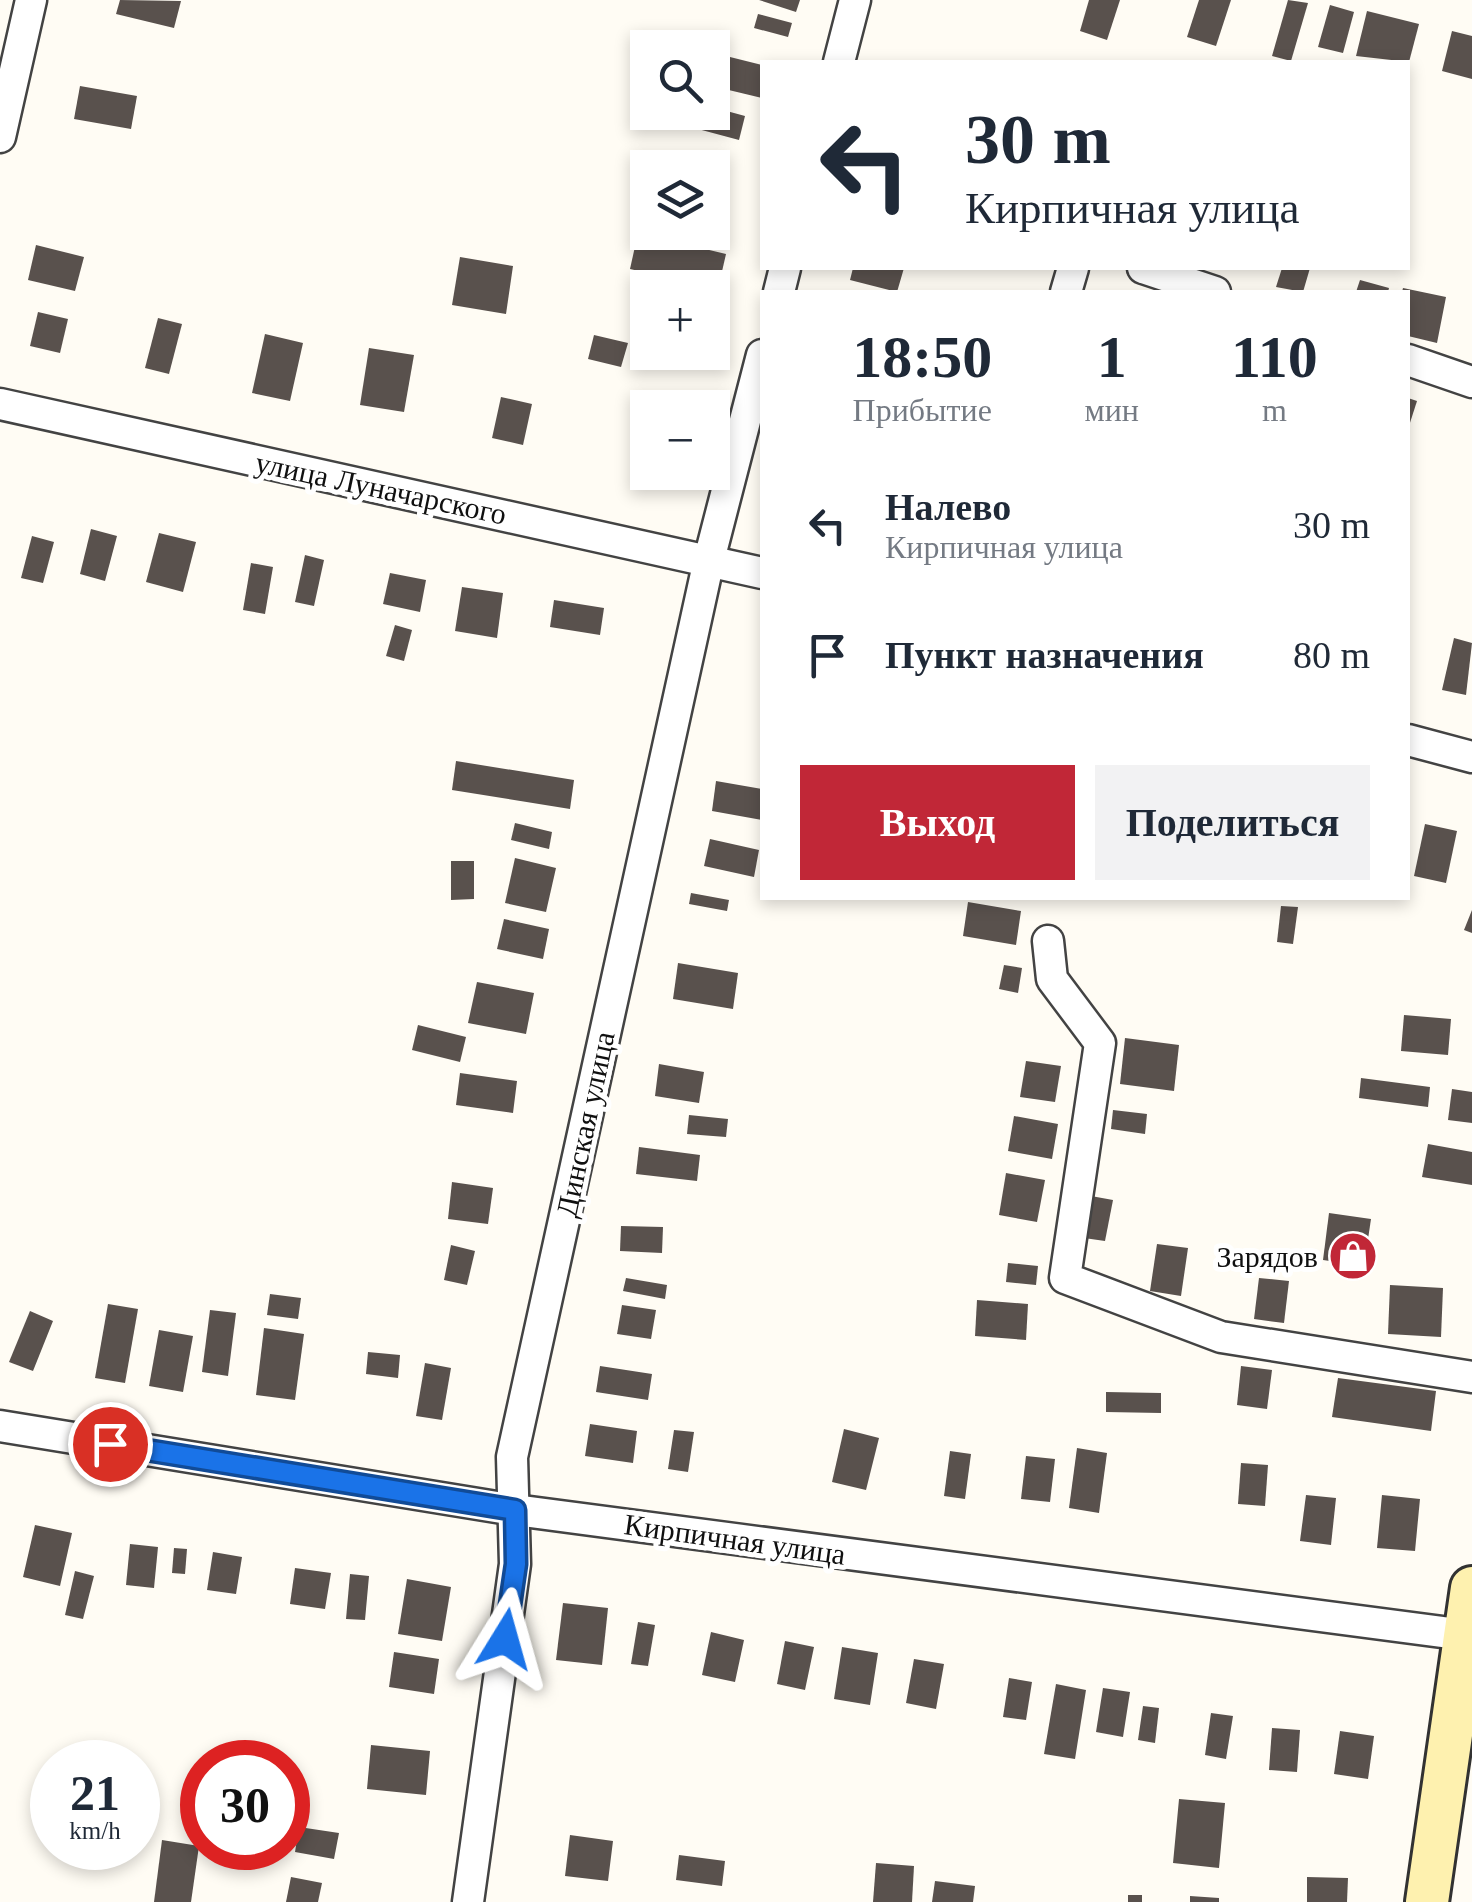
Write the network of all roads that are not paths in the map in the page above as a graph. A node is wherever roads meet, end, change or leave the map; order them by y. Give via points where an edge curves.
1 (32, 0) edge
2 (856, 0) edge
3 (840, 60) edge
4 (0, 136) edge
5 (1150, 270) edge
6 (1209, 290) edge
7 (1410, 361) edge
8 (760, 363) edge
9 (1472, 382) edge
10 (0, 404) edge
11 (709, 560) junction
12 (760, 573) edge
13 (1410, 741) edge
14 (1472, 757) edge
15 (1048, 941) dead end
16 (1472, 1377) edge
17 (0, 1426) edge
18 (515, 1510) junction
19 (1472, 1588) edge
20 (1468, 1636) edge
21 (468, 1902) edge
22 (1427, 1902) edge

1 - 4 street
2 - 3 street
5 - 6 street
7 - 9 street
8 - 11 street, Динская улица
10 - 11 street, улица Луначарского
11 - 12 street, улица Луначарского
11 - 18 street, Динская улица via 512,1457
13 - 14 street
15 - 16 street via 1052,979 1100,1043 1065,1278 1221,1336
17 - 18 street, Кирпичная улица
18 - 20 street, Кирпичная улица
18 - 21 street, Динская улица via 516,1564
19 - 20 street
20 - 22 street

